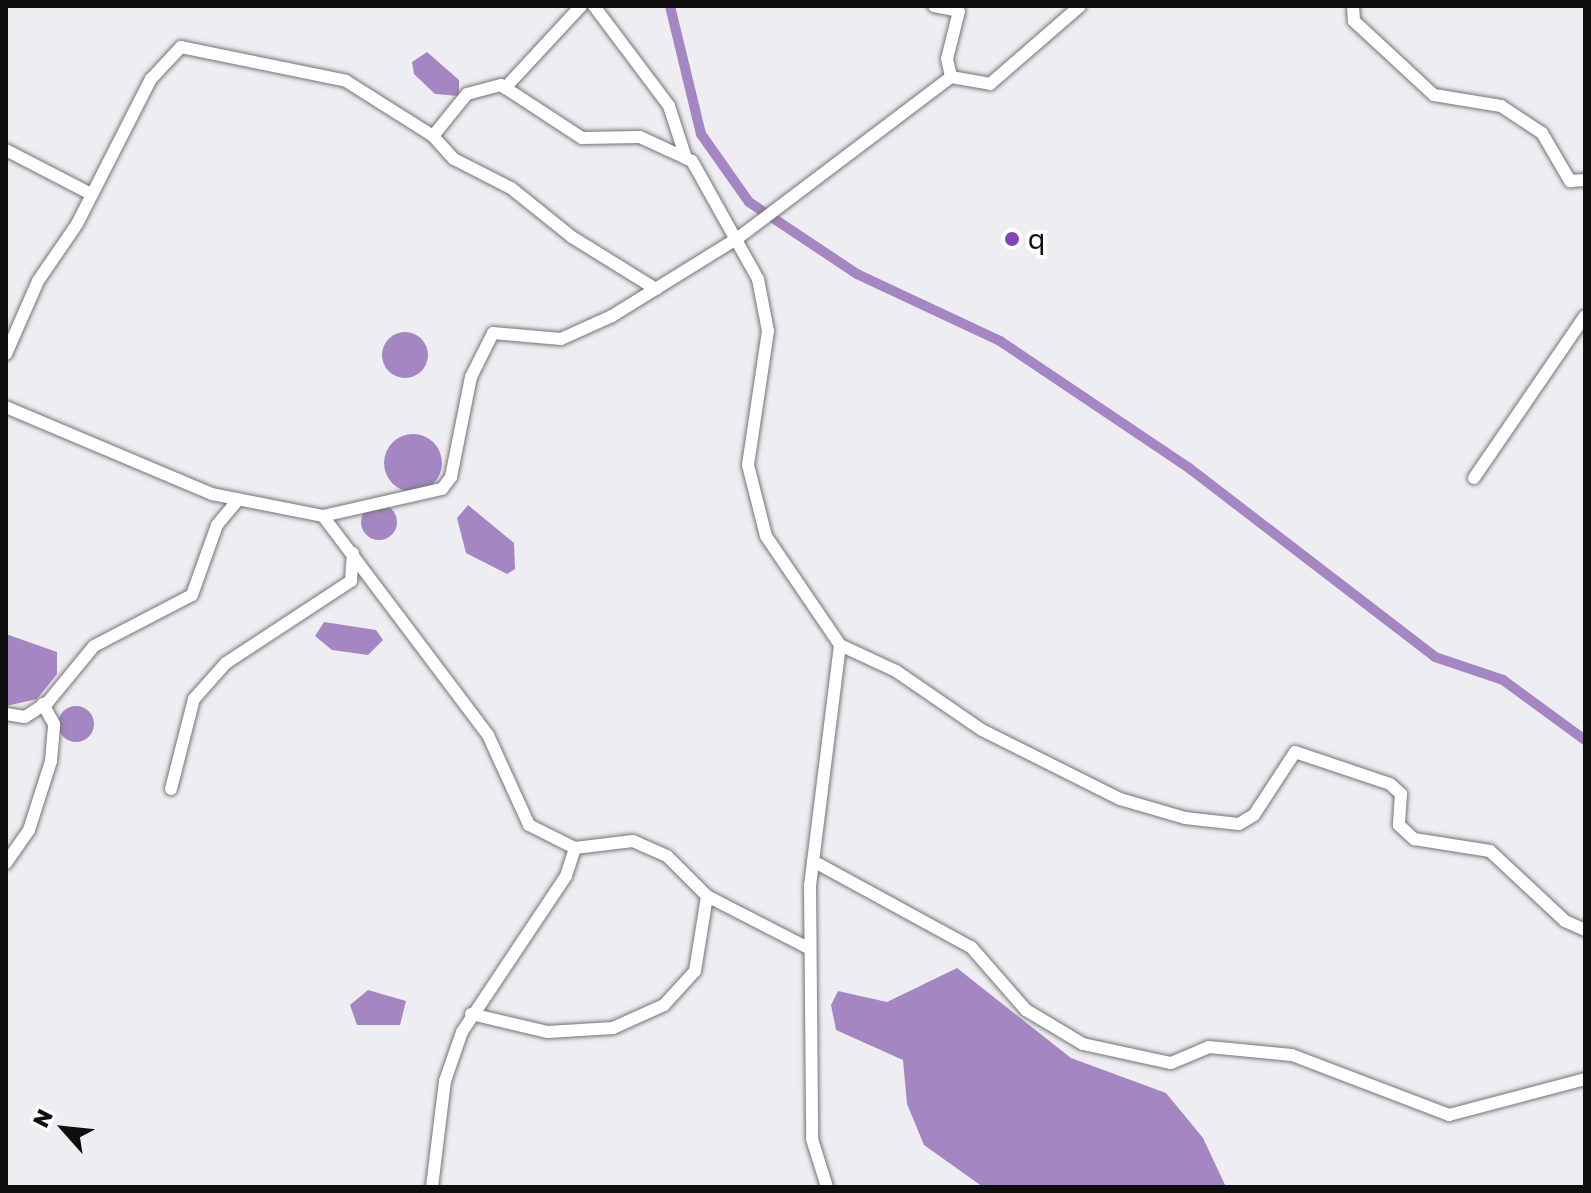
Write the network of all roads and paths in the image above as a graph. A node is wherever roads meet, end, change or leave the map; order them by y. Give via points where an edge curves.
1 (581, 6) edge
2 (594, 6) edge
3 (934, 6) edge
4 (1080, 6) edge
5 (1353, 6) edge
6 (951, 77) junction
7 (505, 88) junction
8 (433, 136) junction
9 (6, 150) edge
10 (686, 158) junction
11 (1585, 180) edge
12 (91, 194) junction
13 (738, 238) junction
14 (656, 289) junction
15 (1585, 316) edge
16 (6, 354) edge
17 (6, 407) edge
18 (1474, 478) dead end
19 (238, 500) junction
20 (323, 516) junction
21 (353, 553) junction
22 (840, 645) junction
23 (43, 704) junction
24 (6, 714) edge
25 (171, 789) dead end
26 (575, 848) junction
27 (813, 861) junction
28 (6, 863) edge
29 (707, 896) junction
30 (1585, 930) edge
31 (810, 949) junction
32 (471, 1014) junction
33 (1585, 1079) edge
34 (432, 1187) edge
35 (827, 1187) edge

1 - 7 street
2 - 10 street via 669,106
3 - 6 street via 959,11 947,59
4 - 6 street via 990,84
5 - 11 street via 1354,21 1434,95 1501,106 1542,133 1570,181
6 - 13 street
7 - 8 street via 482,85 467,94
7 - 10 street via 582,138 640,137
8 - 12 street via 346,81 181,47 151,79
8 - 14 street via 454,159 511,188 572,237
9 - 12 street
10 - 13 street
12 - 16 street via 38,281
13 - 14 street
13 - 22 street via 758,279 768,331 748,465 766,536
14 - 20 street via 571,337 493,333 471,377 455,461 442,489
15 - 18 street
17 - 19 street
19 - 20 street
19 - 23 street via 217,525 192,595 94,646
20 - 21 street
21 - 25 street via 351,581 226,663 200,691
21 - 26 street via 488,735 523,820
22 - 27 street
22 - 30 street via 896,671 982,730 1120,799 1185,818 1239,824 1254,815 1295,752 1390,784 1401,794 1399,825 1414,839 1490,851 1565,921
23 - 24 street via 25,717
23 - 28 street via 54,724 51,761 29,830
26 - 29 street via 633,841 667,856
26 - 32 street via 566,876
27 - 31 street
27 - 33 street via 971,947 1026,1010 1083,1044 1171,1063 1209,1047 1292,1055 1449,1115
29 - 31 street
29 - 32 street via 695,971 664,1005 613,1028 548,1032
31 - 35 street via 812,1139
32 - 34 street via 445,1081

